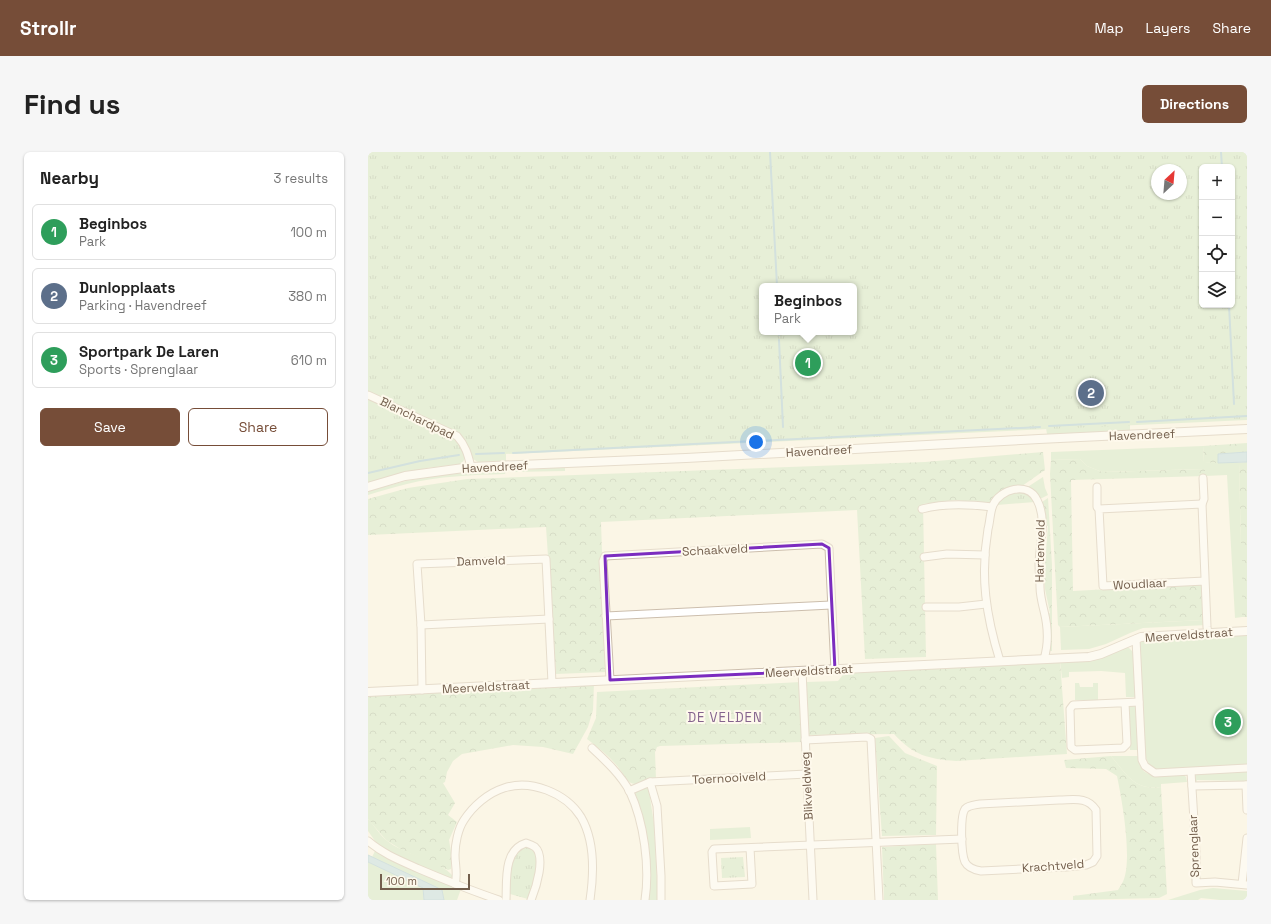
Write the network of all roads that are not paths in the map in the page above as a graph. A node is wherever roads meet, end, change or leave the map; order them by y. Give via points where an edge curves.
1 (368, 395) edge
2 (1247, 429) edge
3 (471, 467) junction
4 (1203, 478) dead end
5 (368, 487) edge
6 (1097, 487) dead end
7 (1202, 504) junction
8 (992, 507) junction
9 (1099, 509) junction
10 (922, 510) dead end
11 (984, 554) junction
12 (924, 557) dead end
13 (1205, 581) junction
14 (986, 604) junction
15 (831, 605) junction
16 (926, 607) dead end
17 (606, 616) junction
18 (549, 619) junction
19 (421, 625) junction
20 (1247, 631) edge
21 (1208, 632) junction
22 (1136, 639) junction
23 (1044, 659) junction
24 (1000, 661) junction
25 (835, 670) junction
26 (802, 671) junction
27 (610, 680) junction
28 (552, 683) junction
29 (422, 690) junction
30 (368, 692) edge
31 (1139, 702) junction
32 (1124, 703) junction
33 (805, 740) junction
34 (592, 748) dead end
35 (1247, 768) edge
36 (1191, 772) junction
37 (807, 774) junction
38 (650, 782) junction
39 (1246, 785) edge
40 (1192, 786) junction
41 (629, 791) junction
42 (1247, 810) edge
43 (1247, 838) edge
44 (962, 839) junction
45 (368, 841) edge
46 (877, 843) junction
47 (811, 845) junction
48 (750, 848) junction
49 (455, 884) junction
50 (1245, 884) edge
51 (499, 900) edge
52 (506, 900) edge
53 (531, 900) edge
54 (590, 900) edge
55 (645, 900) edge
56 (661, 900) edge
57 (813, 900) edge
58 (879, 900) edge

1 - 3 street, Blanchardpad via 457,436 467,450
2 - 3 street, Havendreef
3 - 5 street, Havendreef via 405,476
4 - 7 street
6 - 9 street, Woudlaar
7 - 9 street
7 - 13 street
8 - 10 street via 970,504 942,505
8 - 11 street
8 - 23 street, Hartenveld via 1004,493 1020,488 1031,493 1039,504 1043,531 1040,589 1048,641
9 - 13 street, Woudlaar via 1103,586
11 - 12 street
11 - 14 street
13 - 21 street
14 - 16 street
14 - 24 street
15 - 17 street
15 - 17 street, Schaakveld via 829,548 822,544 605,556 603,561
15 - 25 street, Schaakveld
17 - 27 street, Schaakveld
18 - 19 street
18 - 19 street, Damveld via 546,559 417,564
18 - 28 street, Damveld
19 - 29 street, Damveld
20 - 21 street, Meerveldstraat
21 - 22 street, Meerveldstraat
22 - 23 street, Meerveldstraat via 1094,656
22 - 31 street
23 - 24 street, Meerveldstraat
24 - 25 street, Meerveldstraat
25 - 26 street, Meerveldstraat
26 - 27 street, Meerveldstraat
26 - 33 street, Blikveldweg
27 - 28 street, Meerveldstraat
28 - 29 street, Meerveldstraat
29 - 30 street, Meerveldstraat
31 - 32 street
31 - 36 street via 1142,760 1145,766 1155,773
32 - 32 street via 1127,744 1123,748 1075,750 1071,747 1072,705
33 - 37 street, Blikveldweg
33 - 46 street via 867,736 871,739
34 - 41 street via 612,766
35 - 36 street
36 - 40 street, Sprenglaar
37 - 38 street, Toernooiveld
37 - 47 street, Blikveldweg
38 - 41 street, Toernooiveld
38 - 56 street via 657,806
39 - 40 street
39 - 42 street
40 - 50 street, Sprenglaar via 1196,883
41 - 55 street via 640,819 646,854
43 - 50 street, Sprenglaar
44 - 44 street, Krachtveld via 963,815 969,806 1085,800 1096,810 1097,856 1093,862 1086,865 974,870 965,862
44 - 46 street
45 - 49 street via 390,856
46 - 47 street
46 - 58 street
47 - 48 street
47 - 57 street, Blikveldweg
48 - 48 street via 752,884 714,886 714,849
49 - 51 street
49 - 54 street via 455,854 464,820 490,794 504,788 526,785 556,794 570,804 586,827 593,867
52 - 53 street via 508,866 516,848 526,843 533,846 539,856 539,877

